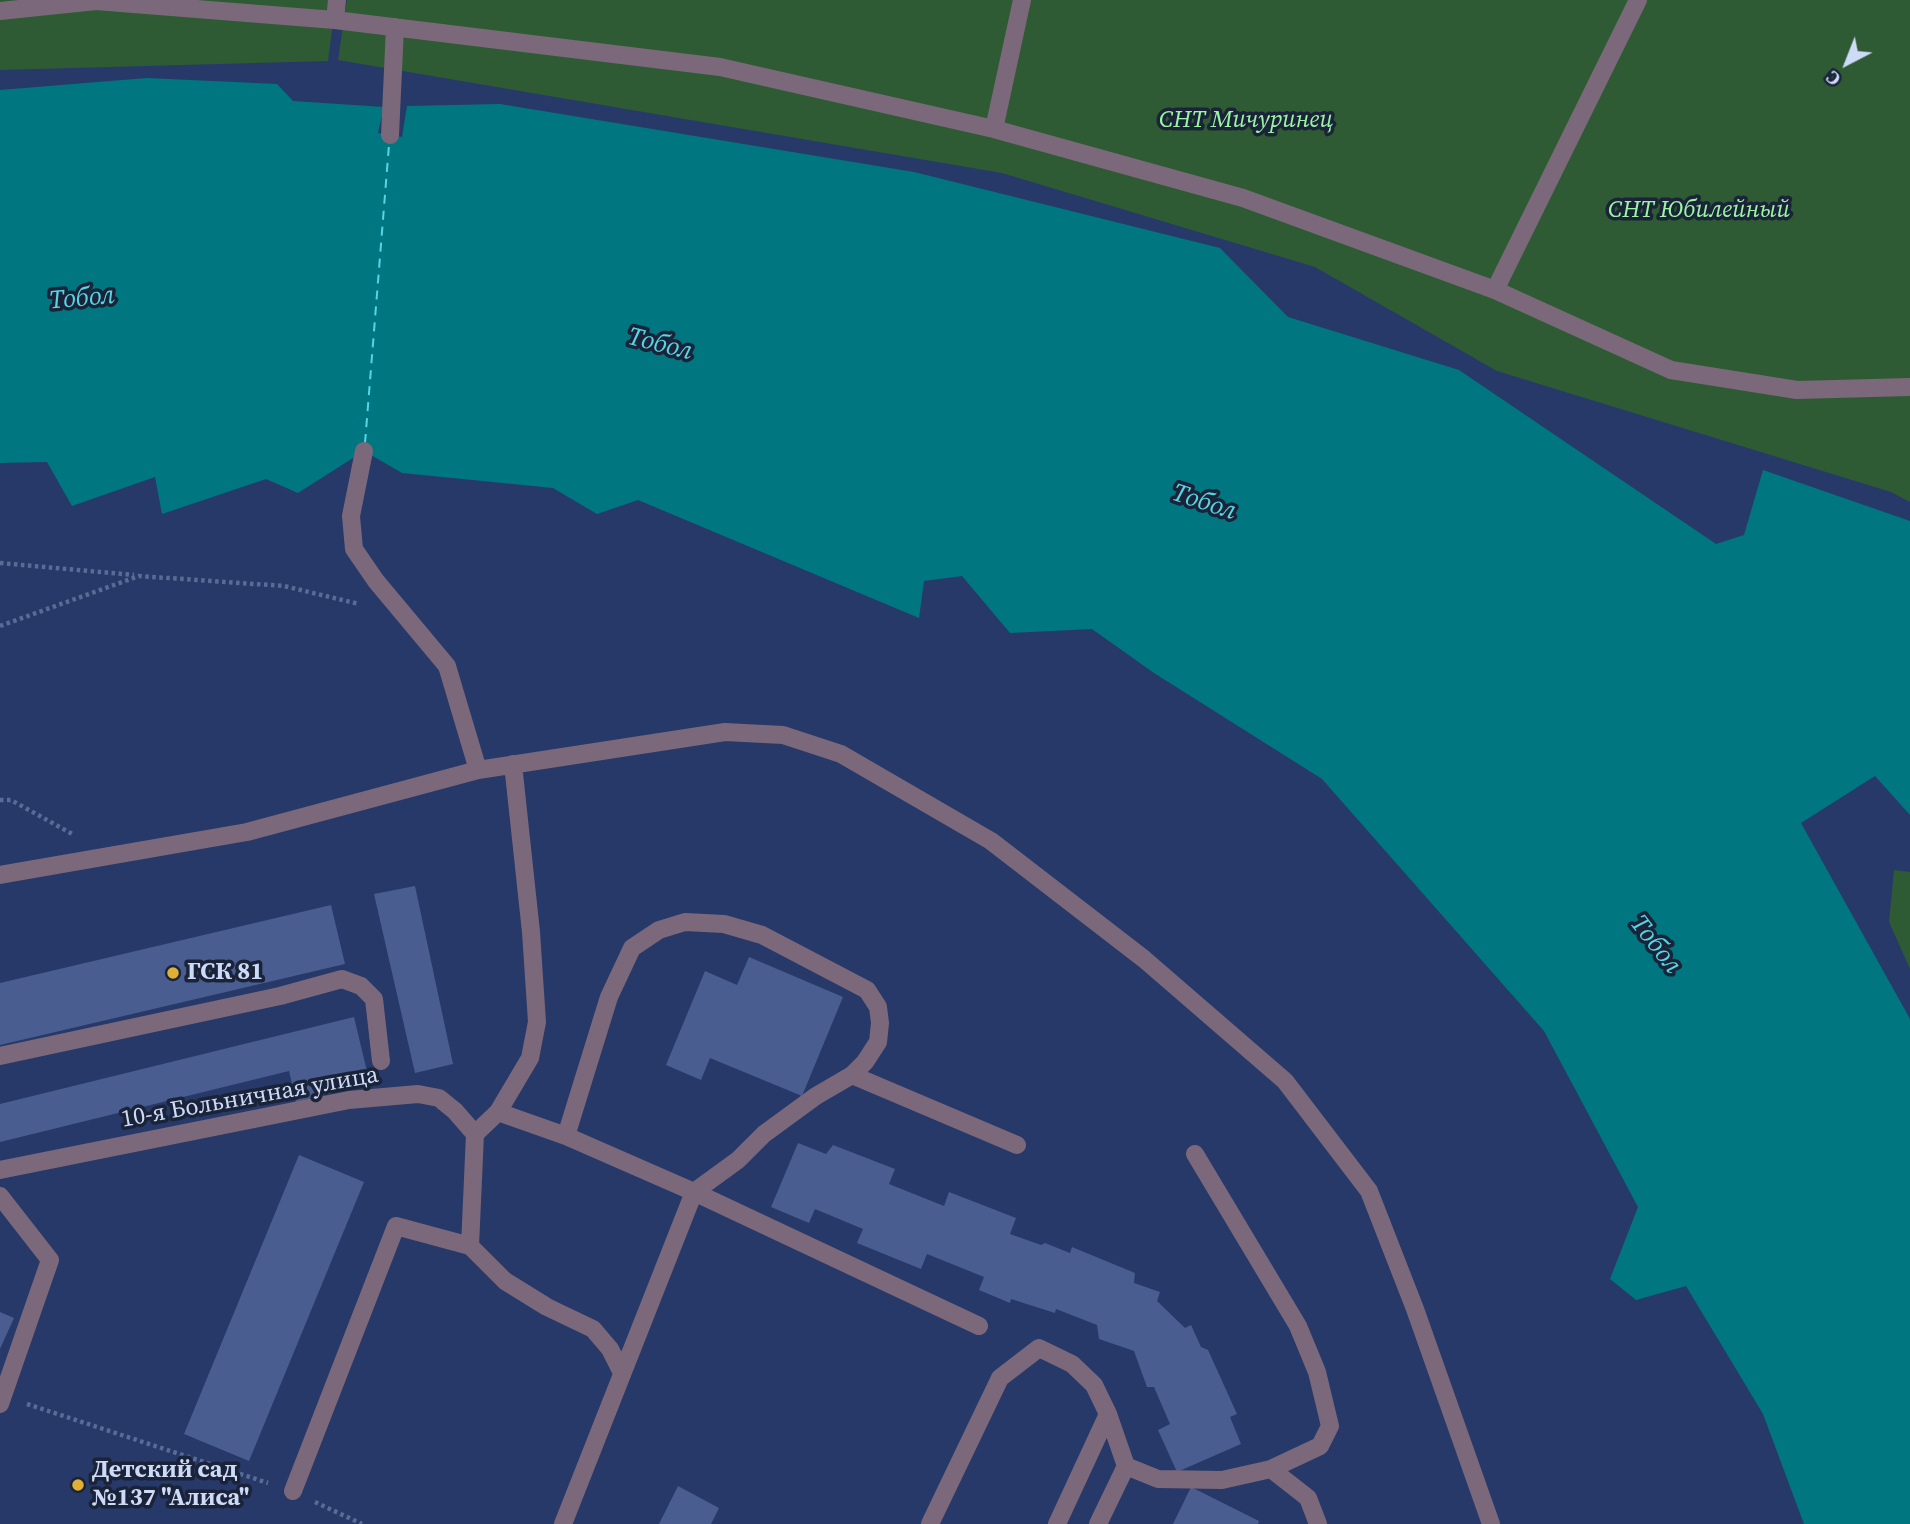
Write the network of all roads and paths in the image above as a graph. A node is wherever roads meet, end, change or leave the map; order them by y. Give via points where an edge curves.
1 (337, 0) edge
2 (1021, 0) edge
3 (1638, 0) edge
4 (3, 7) edge
5 (335, 20) junction
6 (395, 27) junction
7 (994, 128) junction
8 (390, 135) dead end
9 (1495, 290) junction
10 (1910, 387) edge
11 (364, 451) dead end
12 (0, 563) edge
13 (139, 576) junction
14 (363, 606) dead end
15 (0, 626) edge
16 (513, 764) junction
17 (478, 770) junction
18 (0, 800) edge
19 (111, 856) junction
20 (0, 875) edge
21 (0, 1056) edge
22 (381, 1061) dead end
23 (852, 1075) junction
24 (498, 1112) junction
25 (475, 1135) junction
26 (566, 1136) junction
27 (1017, 1144) dead end
28 (1195, 1154) dead end
29 (0, 1170) edge
30 (694, 1192) junction
31 (0, 1196) edge
32 (470, 1246) junction
33 (979, 1326) dead end
34 (622, 1373) junction
35 (2, 1400) edge
36 (1108, 1414) junction
37 (1126, 1466) junction
38 (1271, 1469) junction
39 (293, 1491) junction
40 (362, 1524) edge
41 (563, 1524) edge
42 (930, 1524) edge
43 (1057, 1524) edge
44 (1098, 1524) edge
45 (1318, 1524) edge
46 (1491, 1524) edge

1 - 5 street
2 - 7 street
3 - 9 street
4 - 5 street via 96,1
5 - 6 street
6 - 7 street via 720,67
6 - 8 street
7 - 9 street via 1243,198
9 - 10 street via 1671,370 1797,390
11 - 17 street via 351,516 354,549 447,666
12 - 13 path
13 - 14 path via 284,586
13 - 15 path
16 - 17 street
16 - 24 street via 537,1022 530,1058
16 - 46 street via 724,732 783,735 841,754 991,841 1144,959 1285,1081 1369,1191
17 - 19 street via 247,832
18 - 19 path via 11,800
19 - 20 street
21 - 22 street via 342,979 360,986 374,999
23 - 26 street via 878,1042 878,1007 867,990 762,935 724,924 685,922 659,930 632,948 609,997
23 - 27 street
23 - 30 street via 764,1134
24 - 25 street
24 - 26 street
25 - 29 street, 10-я Больничная улица via 439,1098 418,1094 349,1100
25 - 32 street
26 - 30 street
28 - 38 street via 1298,1326 1317,1371 1330,1426 1320,1446
30 - 33 street
30 - 34 street
31 - 35 street via 50,1260
32 - 34 street via 505,1281 593,1329
32 - 39 street via 396,1226
34 - 41 street
35 - 39 path
36 - 37 street
36 - 42 street via 1094,1385 1072,1364 1039,1348 1000,1378
36 - 43 street
37 - 38 street via 1158,1479 1222,1480
37 - 44 street
38 - 45 street via 1308,1498
39 - 40 path

